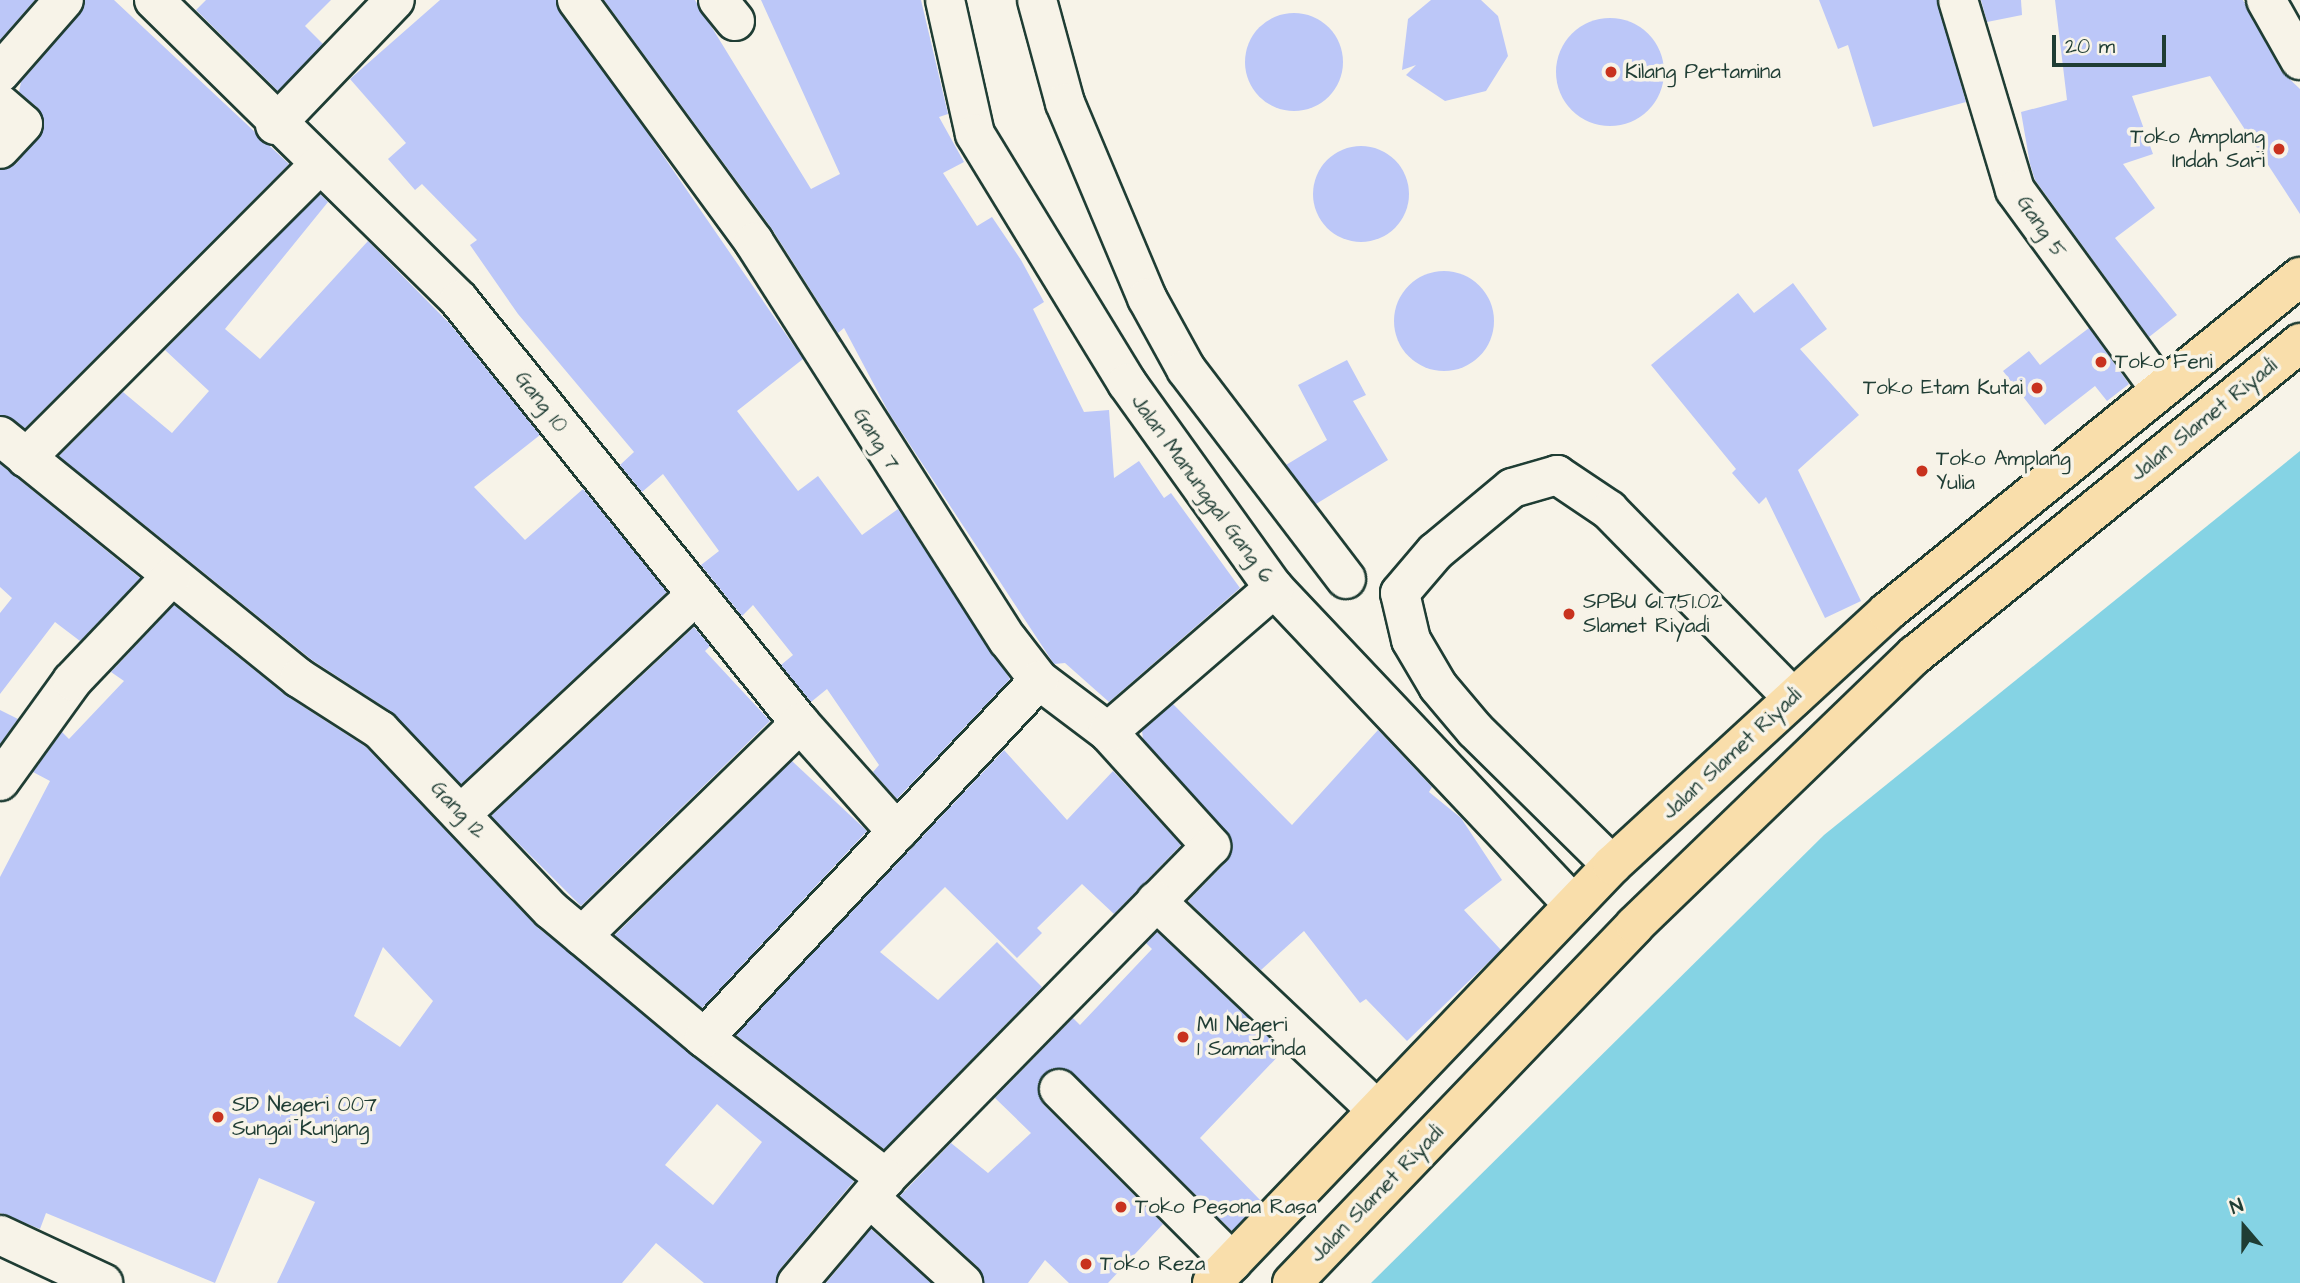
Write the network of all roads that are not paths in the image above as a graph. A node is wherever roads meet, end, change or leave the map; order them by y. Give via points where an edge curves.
1 (64, 0) edge
2 (154, 0) edge
3 (578, 0) edge
4 (945, 0) edge
5 (1037, 0) edge
6 (1958, 0) edge
7 (2266, 0) edge
8 (381, 4) edge
9 (2300, 60) edge
10 (0, 73) edge
11 (0, 104) edge
12 (275, 125) junction
13 (0, 149) edge
14 (318, 166) junction
15 (2300, 277) edge
16 (2300, 343) edge
17 (2160, 389) junction
18 (13, 447) edge
19 (171, 576) junction
20 (1346, 579) dead end
21 (1273, 588) junction
22 (696, 595) junction
23 (1039, 680) junction
24 (1793, 698) junction
25 (800, 723) junction
26 (1108, 732) junction
27 (0, 781) edge
28 (461, 814) junction
29 (897, 832) junction
30 (1612, 865) junction
31 (1156, 901) junction
32 (1574, 905) junction
33 (582, 936) junction
34 (704, 1038) junction
35 (1059, 1089) dead end
36 (1377, 1110) junction
37 (879, 1189) junction
38 (0, 1235) edge
39 (1222, 1272) edge
40 (103, 1283) edge
41 (797, 1283) edge
42 (962, 1283) edge
43 (1292, 1283) edge

1 - 10 street
2 - 12 street, Gang 10
3 - 23 street, Gang 7 via 698,159 943,544
4 - 21 street, Jalan Manunggal Gang 6 via 975,134 1127,383
5 - 20 street via 1065,103 1147,298 1186,369
6 - 17 street, Gang 5 via 2015,190
7 - 9 street
8 - 12 street
11 - 13 street via 23,124
12 - 14 street, Gang 10
14 - 18 street
14 - 22 street, Gang 10 via 459,300
15 - 17 highway, Jalan Slamet Riyadi
16 - 43 highway, Jalan Slamet Riyadi via 1915,655 1635,925
17 - 24 highway, Jalan Slamet Riyadi via 1887,612
18 - 19 street, Gang 12
19 - 27 street via 72,681
19 - 28 street, Gang 12 via 299,678 380,730
21 - 26 street
21 - 32 street, Jalan Manunggal Gang 6
22 - 25 street, Gang 10
22 - 28 street
23 - 26 street, Gang 7
23 - 29 street
24 - 30 highway, Jalan Slamet Riyadi
24 - 30 street via 1609,510 1558,475 1512,488 1435,552 1400,593 1411,640 1438,686 1475,730
25 - 29 street, Gang 10
25 - 33 street
26 - 31 street, Gang 7 via 1211,846
28 - 33 street, Gang 12
29 - 34 street
30 - 32 highway, Jalan Slamet Riyadi
31 - 36 street
31 - 37 street
32 - 36 highway, Jalan Slamet Riyadi
33 - 34 street, Gang 12
34 - 37 street, Gang 12
35 - 39 street
36 - 39 highway, Jalan Slamet Riyadi
37 - 41 street
37 - 42 street
38 - 40 street

